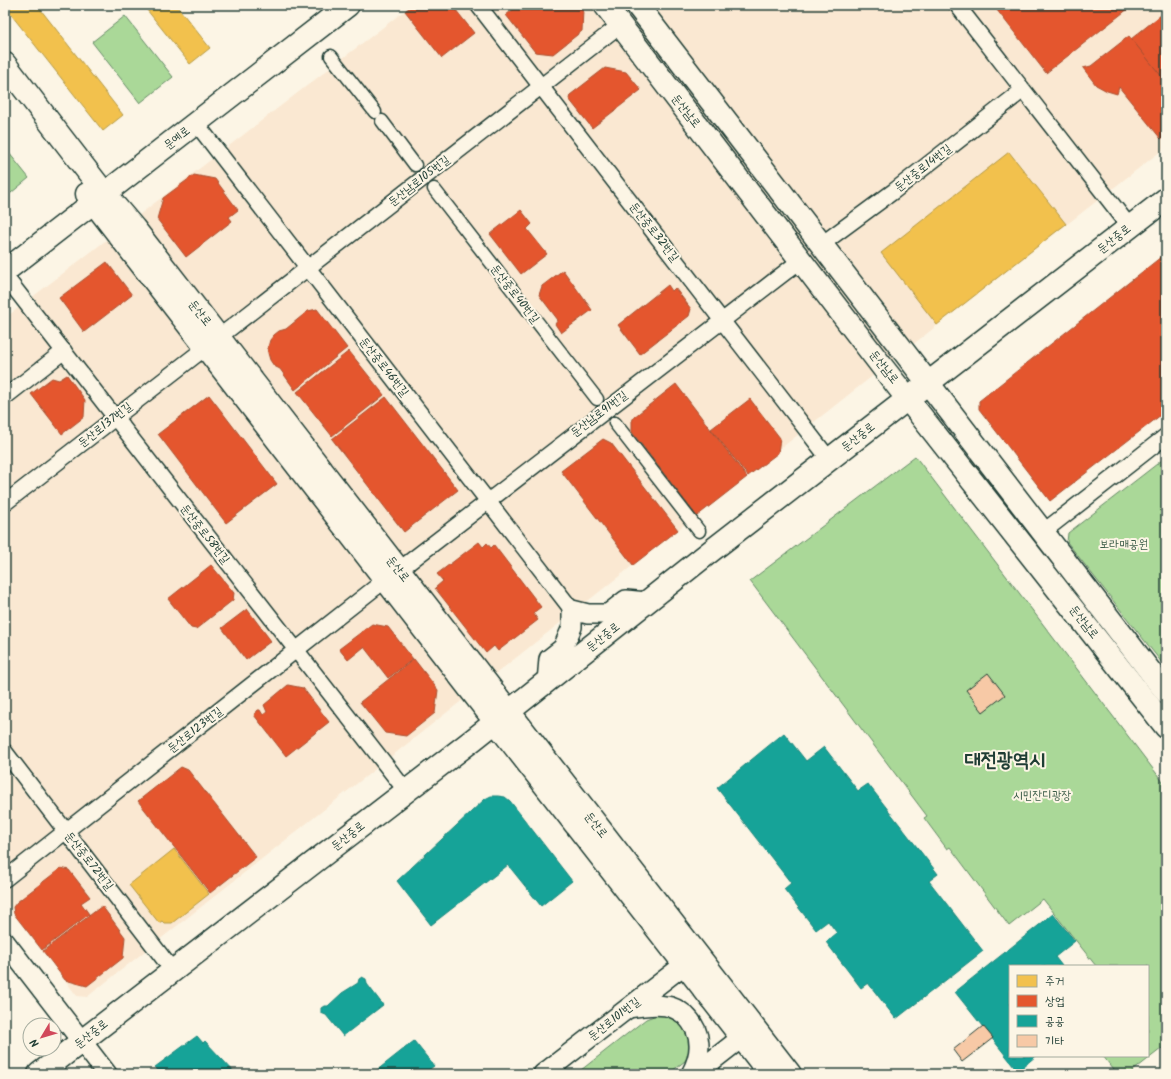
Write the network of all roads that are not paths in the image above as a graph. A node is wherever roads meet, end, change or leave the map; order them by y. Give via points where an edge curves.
1 (348, 5) edge
2 (478, 5) edge
3 (605, 5) edge
4 (957, 5) edge
5 (641, 6) edge
6 (620, 25) junction
7 (331, 56) dead end
8 (5, 64) edge
9 (541, 86) junction
10 (5, 88) edge
11 (1023, 90) junction
12 (196, 123) junction
13 (416, 165) dead end
14 (434, 189) dead end
15 (99, 198) junction
16 (1166, 199) edge
17 (1130, 227) junction
18 (822, 244) junction
19 (801, 260) junction
20 (308, 268) junction
21 (5, 271) edge
22 (5, 276) edge
23 (722, 320) junction
24 (212, 342) junction
25 (64, 351) junction
26 (928, 383) junction
27 (5, 397) edge
28 (909, 398) junction
29 (597, 399) dead end
30 (115, 417) junction
31 (616, 423) dead end
32 (1166, 436) edge
33 (830, 459) junction
34 (487, 501) junction
35 (5, 503) edge
36 (699, 530) dead end
37 (1043, 532) junction
38 (392, 575) junction
39 (647, 602) junction
40 (572, 610) junction
41 (296, 650) junction
42 (547, 682) junction
43 (1166, 692) edge
44 (502, 717) junction
45 (1166, 727) edge
46 (5, 752) edge
47 (406, 791) junction
48 (66, 831) junction
49 (5, 879) edge
50 (5, 942) edge
51 (685, 964) junction
52 (173, 970) junction
53 (629, 1008) junction
54 (748, 1033) junction
55 (82, 1041) junction
56 (39, 1074) edge
57 (107, 1074) edge
58 (543, 1074) edge
59 (691, 1074) edge
60 (695, 1074) edge
61 (770, 1074) edge
62 (790, 1074) edge

1 - 12 main road, 문예로
2 - 9 street, 둔산중로32번길
3 - 6 main road, 둔산남로
4 - 11 street
5 - 18 main road, 둔산남로
6 - 9 street, 둔산남로105번길
6 - 19 main road, 둔산남로
7 - 13 street
8 - 15 main road, 둔산로
9 - 20 street, 둔산남로105번길
9 - 23 street, 둔산중로32번길
10 - 15 main road, 둔산로
11 - 17 street
11 - 18 street, 둔산중로14번길
12 - 15 main road, 문예로
12 - 20 street, 둔산중로46번길
14 - 29 street, 둔산중로40번길
15 - 21 main road, 문예로
15 - 24 main road, 둔산로
16 - 17 main road, 둔산중로
17 - 26 main road, 둔산중로
18 - 26 main road, 둔산남로
19 - 23 street, 둔산남로91번길
19 - 28 main road, 둔산남로
20 - 24 street, 둔산남로105번길
20 - 34 street, 둔산중로46번길
22 - 25 street, 둔산중로58번길
23 - 33 street, 둔산중로32번길
23 - 34 street, 둔산남로91번길
24 - 30 street, 둔산로137번길
24 - 38 main road, 둔산로
25 - 27 street
25 - 30 street, 둔산중로58번길
26 - 28 main road, 둔산중로
26 - 37 main road, 둔산남로
28 - 33 main road, 둔산중로
28 - 45 main road, 둔산남로
30 - 35 street, 둔산로137번길
30 - 41 street, 둔산중로58번길
31 - 36 street
32 - 37 street
33 - 39 main road, 둔산중로
34 - 38 street, 둔산남로91번길
34 - 40 street, 둔산중로46번길
37 - 43 main road, 둔산남로
38 - 41 street, 둔산로123번길
38 - 44 main road, 둔산로
39 - 40 street via 626,600 608,614 588,614
39 - 42 main road, 둔산중로
40 - 42 street via 572,627 563,648 550,659
41 - 47 street, 둔산중로58번길
41 - 48 street, 둔산로123번길
42 - 44 main road, 둔산중로
44 - 47 main road, 둔산중로
44 - 51 main road, 둔산로
44 - 54 main road, 둔산로
46 - 48 street, 둔산중로72번길
47 - 52 main road, 둔산중로
48 - 49 street, 둔산로123번길
48 - 52 street, 둔산중로72번길
50 - 55 street
51 - 53 street, 둔산로101번길
51 - 54 main road, 둔산로
52 - 55 main road, 둔산중로
53 - 58 street, 둔산로101번길
53 - 59 street via 667,1006 680,1011 691,1021 700,1044 699,1056
54 - 60 street
54 - 61 main road, 둔산로
54 - 62 main road, 둔산로
55 - 56 main road, 둔산중로
55 - 57 street

